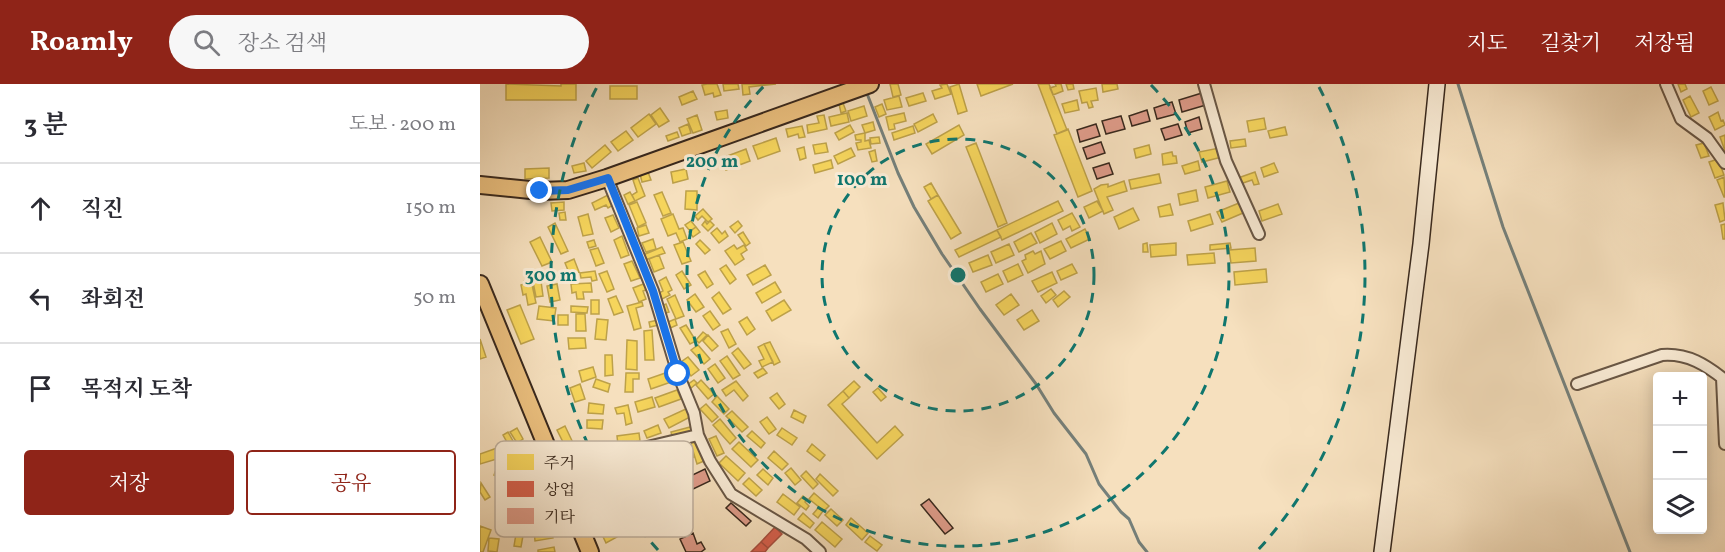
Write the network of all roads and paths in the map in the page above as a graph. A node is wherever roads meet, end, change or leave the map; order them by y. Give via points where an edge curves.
1 (1204, 84) edge
2 (1437, 84) edge
3 (1666, 84) edge
4 (866, 85) edge
5 (1725, 163) edge
6 (608, 178) junction
7 (480, 185) edge
8 (1259, 234) dead end
9 (480, 284) edge
10 (1723, 379) edge
11 (1577, 384) dead end
12 (698, 435) junction
13 (544, 441) edge
14 (674, 441) edge
15 (1725, 444) edge
16 (584, 537) edge
17 (590, 552) edge
18 (820, 552) edge
19 (1382, 552) edge

1 - 8 street via 1226,161
2 - 19 main road
3 - 5 street via 1681,119 1707,138
4 - 6 main road
6 - 7 main road via 568,190
6 - 12 street via 653,291
9 - 13 main road
10 - 11 street via 1706,365 1673,354
10 - 15 street
12 - 14 street
12 - 18 street via 731,494 806,539
16 - 17 main road

